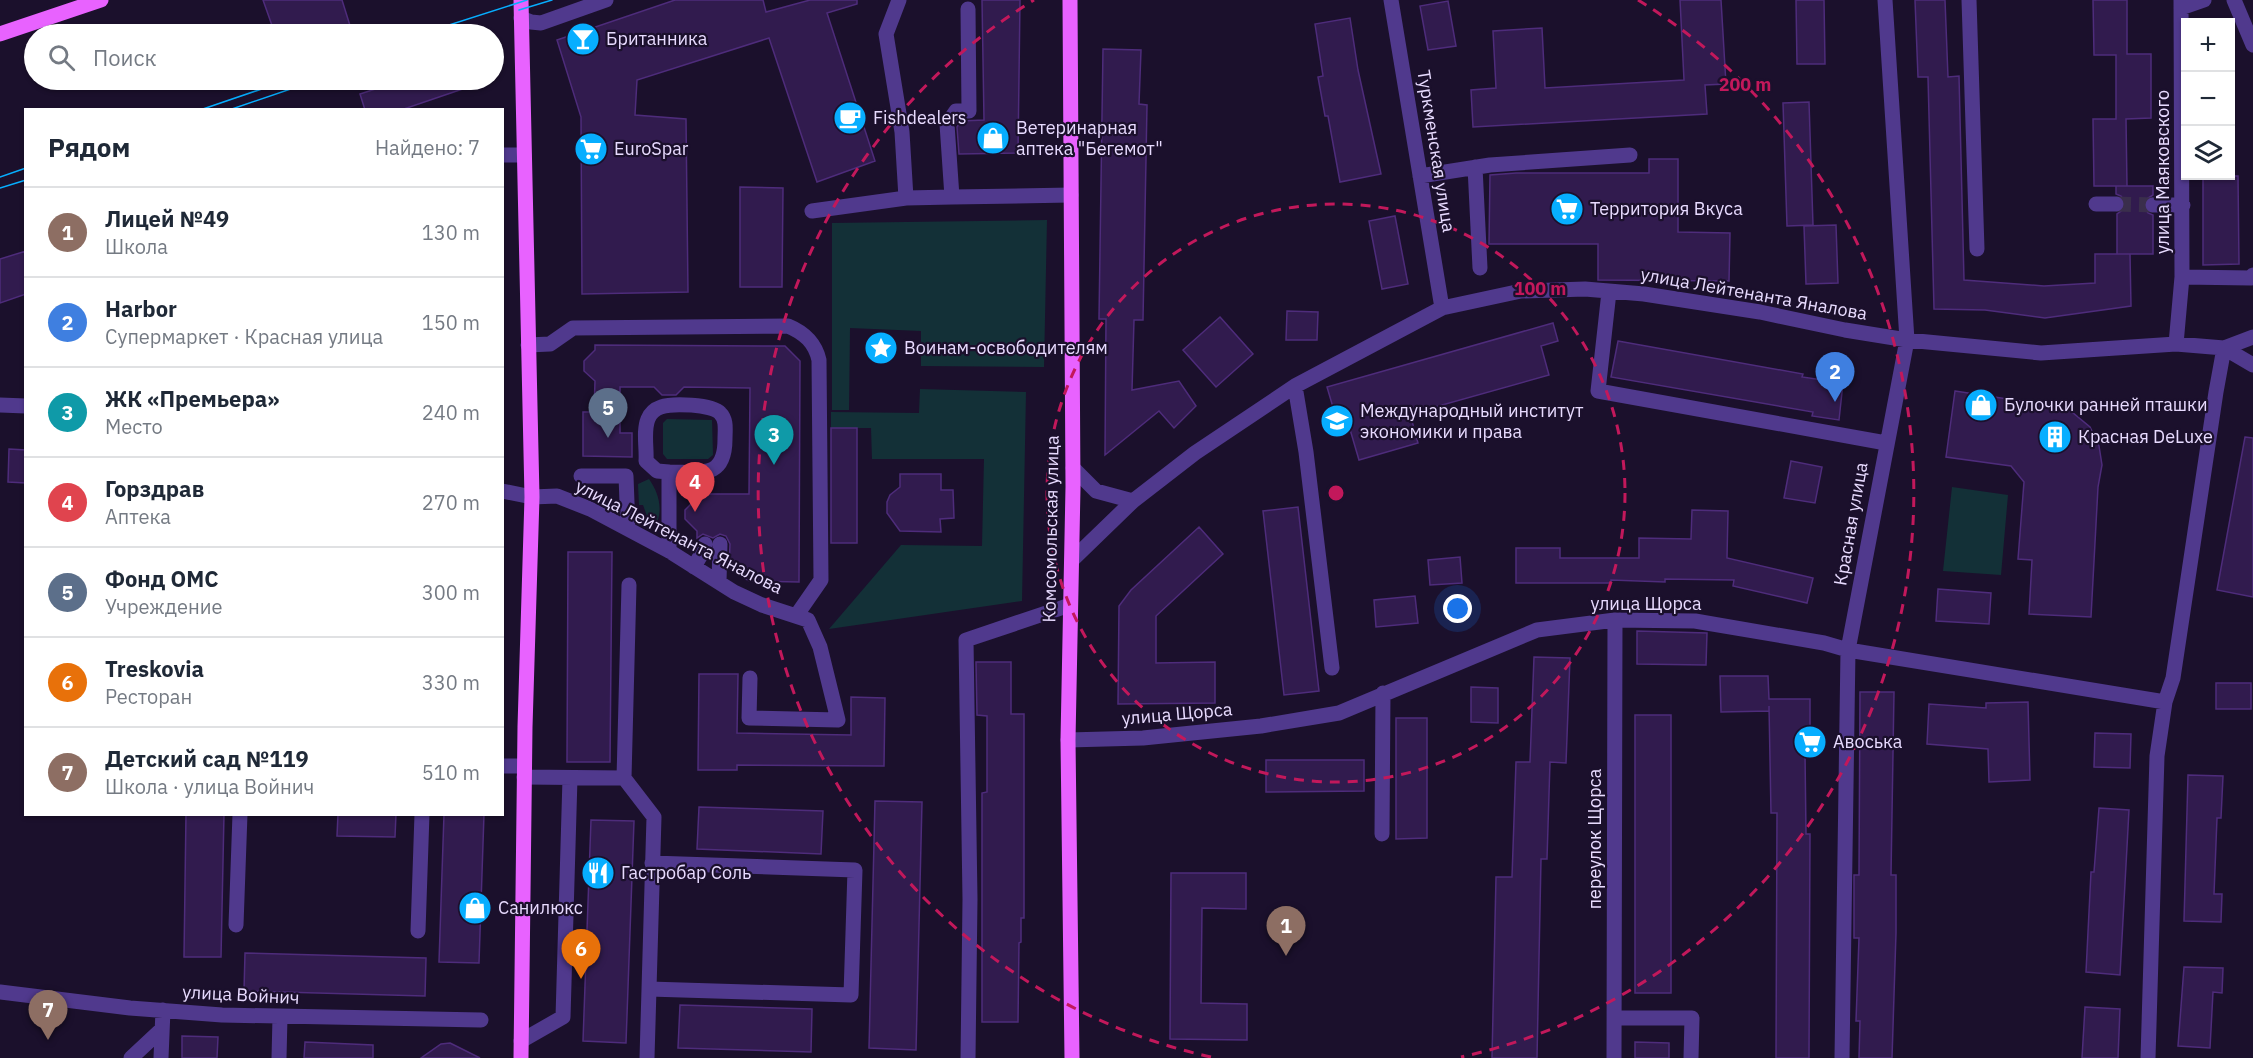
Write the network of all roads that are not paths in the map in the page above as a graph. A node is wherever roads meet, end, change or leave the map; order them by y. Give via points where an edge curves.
1 (101, 0) edge
2 (521, 0) edge
3 (606, 0) edge
4 (899, 0) edge
5 (1070, 0) edge
6 (1391, 0) edge
7 (1885, 0) edge
8 (1969, 0) edge
9 (2204, 0) edge
10 (2234, 0) edge
11 (2181, 4) edge
12 (968, 9) dead end
13 (522, 18) junction
14 (30, 24) edge
15 (24, 26) edge
16 (0, 34) edge
17 (2253, 45) edge
18 (1629, 154) dead end
19 (504, 155) edge
20 (524, 155) junction
21 (1475, 168) junction
22 (1420, 176) junction
23 (1071, 195) junction
24 (952, 197) junction
25 (906, 198) junction
26 (2096, 204) dead end
27 (2116, 204) tunnel mouth
28 (2153, 205) tunnel mouth
29 (2183, 205) junction
30 (812, 211) dead end
31 (1977, 249) dead end
32 (1480, 268) dead end
33 (2253, 275) edge
34 (2182, 278) junction
35 (1609, 292) junction
36 (1442, 308) junction
37 (2253, 337) edge
38 (1907, 340) junction
39 (2176, 344) junction
40 (528, 345) junction
41 (2224, 348) junction
42 (2253, 365) edge
43 (1295, 387) junction
44 (0, 405) edge
45 (24, 406) edge
46 (1886, 443) junction
47 (1072, 468) junction
48 (669, 472) junction
49 (580, 476) dead end
50 (504, 491) edge
51 (532, 497) junction
52 (1133, 501) junction
53 (628, 529) junction
54 (669, 551) junction
55 (1072, 560) junction
56 (694, 567) junction
57 (719, 582) junction
58 (628, 585) dead end
59 (1070, 606) junction
60 (796, 616) junction
61 (1615, 620) junction
62 (1848, 650) junction
63 (1332, 668) dead end
64 (750, 678) dead end
65 (1383, 693) junction
66 (2165, 702) junction
67 (1068, 740) junction
68 (504, 767) edge
69 (524, 772) junction
70 (570, 778) junction
71 (624, 778) junction
72 (240, 816) edge
73 (422, 816) edge
74 (1382, 834) dead end
75 (652, 863) junction
76 (236, 925) dead end
77 (418, 931) dead end
78 (649, 989) junction
79 (0, 992) edge
80 (163, 1010) junction
81 (280, 1017) junction
82 (1615, 1018) junction
83 (482, 1020) dead end
84 (161, 1030) junction
85 (521, 1041) junction
86 (131, 1058) edge
87 (161, 1058) edge
88 (279, 1058) edge
89 (521, 1058) edge
90 (647, 1058) edge
91 (968, 1058) edge
92 (1072, 1058) edge
93 (1614, 1058) edge
94 (1691, 1058) edge
95 (1842, 1058) edge
96 (2148, 1058) edge

1 - 14 main road
2 - 13 main road
3 - 13 street via 541,22
4 - 25 street via 886,34 902,132
5 - 23 main road, Комсомольская улица
6 - 22 street, Туркменская улица
7 - 38 street, Красная улица
8 - 31 street
9 - 11 street
10 - 17 street
11 - 29 street, улица Маяковского
12 - 24 street via 969,111 956,111 947,124
13 - 20 main road
15 - 16 main road
18 - 21 street
19 - 20 street
20 - 40 main road
21 - 22 street
21 - 32 street
22 - 36 street, Туркменская улица
23 - 24 street
23 - 47 main road, Комсомольская улица
24 - 25 street
25 - 30 street
26 - 27 street
28 - 29 street
29 - 34 street, улица Маяковского
33 - 34 street
34 - 39 street, улица Маяковского
35 - 36 street, улица Лейтенанта Яналова via 1521,291
35 - 38 street, улица Лейтенанта Яналова via 1760,312
35 - 46 street via 1598,391
36 - 43 street, улица Лейтенанта Яналова
37 - 41 street
38 - 39 street, улица Лейтенанта Яналова via 2041,353
38 - 46 street, Красная улица
39 - 41 street, улица Лейтенанта Яналова
40 - 51 main road
40 - 60 street via 550,344 573,328 788,326 809,339 819,360 821,580
41 - 42 street, улица Лейтенанта Яналова
41 - 66 street via 2174,678
43 - 52 street, улица Лейтенанта Яналова via 1195,453
43 - 63 street
44 - 45 street
46 - 62 street, Красная улица
47 - 52 street via 1096,490
47 - 55 main road, Комсомольская улица
48 - 48 street via 710,471 719,466 725,453 724,420 715,408 664,406 652,413 647,422 646,461 657,471
48 - 54 street
49 - 53 street via 626,476
50 - 51 street, улица Лейтенанта Яналова
51 - 53 street, улица Лейтенанта Яналова via 557,496
51 - 69 main road
52 - 55 street, улица Лейтенанта Яналова
53 - 54 street, улица Лейтенанта Яналова
54 - 56 street, улица Лейтенанта Яналова
55 - 59 main road, Комсомольская улица
56 - 57 street, улица Лейтенанта Яналова
56 - 57 street via 712,544
57 - 60 street, улица Лейтенанта Яналова via 762,605
58 - 71 street
59 - 67 main road, Комсомольская улица
59 - 91 street via 966,640
60 - 64 street, улица Лейтенанта Яналова via 808,620 820,647 838,720 749,718
61 - 62 street, улица Щорса via 1695,621
61 - 65 street, улица Щорса via 1538,630
61 - 82 street, переулок Щорса
62 - 66 street, улица Щорса
62 - 95 street, Красная улица
65 - 67 street, улица Щорса via 1339,713 1262,726 1143,738
65 - 74 street
66 - 96 street via 2157,756
67 - 92 main road, Комсомольская улица
68 - 69 street
69 - 70 street
69 - 85 main road
70 - 71 street
70 - 85 street via 563,1017
71 - 75 street via 654,817
72 - 76 street
73 - 77 street
75 - 78 street
75 - 78 street via 855,870 851,995
78 - 90 street
79 - 80 street, улица Войнич
80 - 81 street, улица Войнич
80 - 84 street
81 - 83 street, улица Войнич
81 - 88 street
82 - 93 street, переулок Щорса
82 - 94 street via 1692,1018
84 - 86 street
84 - 87 street
85 - 89 main road

